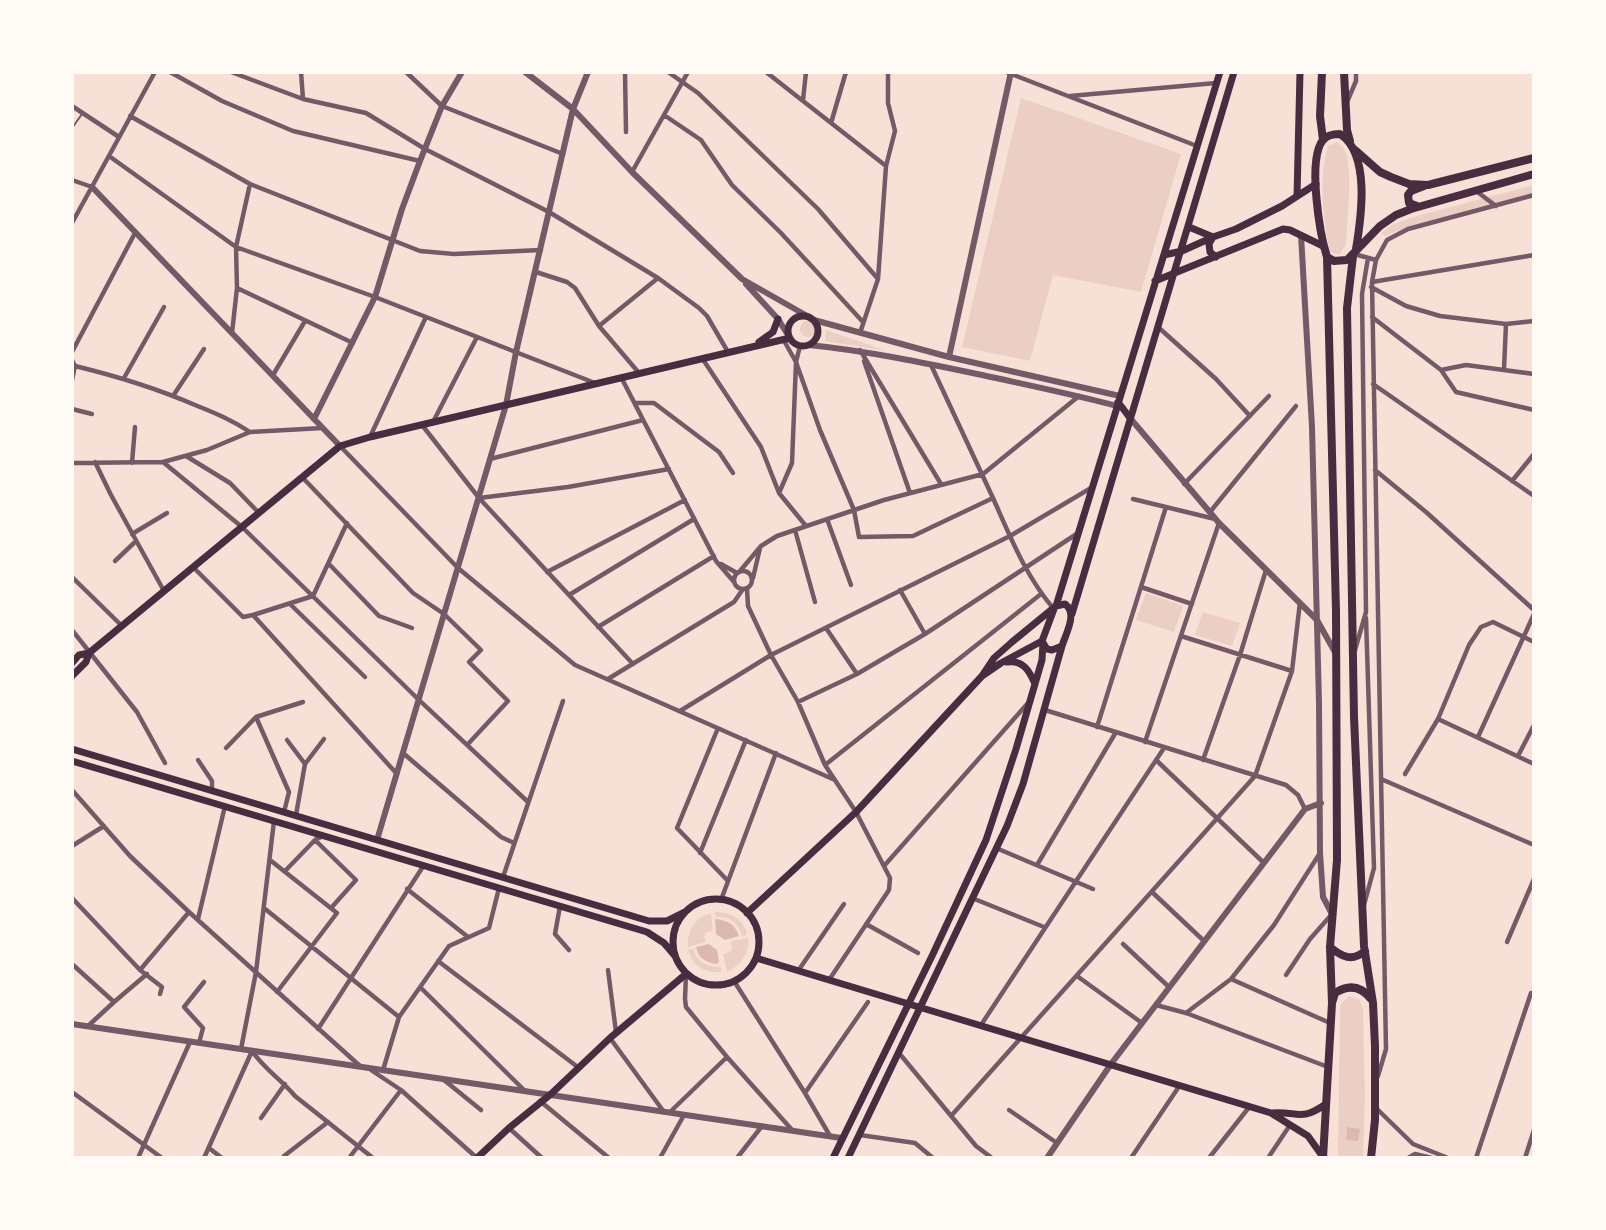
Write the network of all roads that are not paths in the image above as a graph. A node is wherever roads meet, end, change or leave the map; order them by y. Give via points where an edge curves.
1 (154, 72) edge
2 (170, 72) edge
3 (231, 72) edge
4 (301, 72) edge
5 (406, 72) edge
6 (462, 72) edge
7 (525, 72) edge
8 (588, 72) edge
9 (626, 72) edge
10 (668, 72) edge
11 (688, 72) edge
12 (766, 72) edge
13 (806, 72) edge
14 (846, 72) edge
15 (888, 72) edge
16 (1220, 72) edge
17 (1234, 72) edge
18 (1300, 72) edge
19 (1322, 72) edge
20 (1344, 72) edge
21 (1356, 72) edge
22 (1010, 73) edge
23 (682, 82) junction
24 (1216, 83) junction
25 (1068, 96) junction
26 (303, 99) junction
27 (802, 100) junction
28 (1346, 104) junction
29 (72, 106) edge
30 (442, 106) junction
31 (573, 109) junction
32 (82, 114) junction
33 (664, 115) junction
34 (130, 116) junction
35 (831, 123) junction
36 (72, 128) edge
37 (626, 132) dead end
38 (119, 137) junction
39 (1323, 140) junction
40 (1197, 146) junction
41 (1351, 146) junction
42 (425, 149) junction
43 (563, 154) junction
44 (109, 156) junction
45 (1534, 158) edge
46 (420, 161) junction
47 (886, 166) junction
48 (632, 172) junction
49 (1534, 174) edge
50 (72, 180) edge
51 (250, 184) junction
52 (1317, 184) junction
53 (1428, 185) junction
54 (92, 187) junction
55 (1474, 190) junction
56 (1534, 195) edge
57 (1297, 196) junction
58 (1418, 206) junction
59 (1496, 206) junction
60 (549, 212) junction
61 (72, 223) edge
62 (1189, 227) junction
63 (135, 233) junction
64 (1300, 235) junction
65 (1213, 237) junction
66 (393, 239) junction
67 (1323, 246) junction
68 (236, 247) junction
69 (541, 250) junction
70 (1182, 251) junction
71 (1354, 253) junction
72 (1164, 255) junction
73 (1534, 255) edge
74 (1216, 257) junction
75 (1327, 257) junction
76 (1368, 258) junction
77 (1376, 260) junction
78 (536, 272) junction
79 (1173, 275) junction
80 (658, 278) junction
81 (742, 279) junction
82 (878, 279) junction
83 (1155, 281) junction
84 (1372, 284) junction
85 (237, 288) junction
86 (375, 297) junction
87 (164, 307) dead end
88 (426, 317) junction
89 (1372, 317) junction
90 (778, 319) junction
91 (812, 319) junction
92 (305, 321) junction
93 (1534, 321) edge
94 (863, 322) junction
95 (1506, 324) junction
96 (599, 326) junction
97 (1158, 327) junction
98 (232, 333) junction
99 (860, 333) junction
100 (477, 337) junction
101 (787, 337) junction
102 (353, 343) junction
103 (809, 345) junction
104 (800, 346) junction
105 (746, 348) junction
106 (204, 349) dead end
107 (860, 350) junction
108 (72, 352) edge
109 (516, 352) junction
110 (728, 352) junction
111 (949, 357) junction
112 (702, 358) junction
113 (72, 360) edge
114 (796, 362) junction
115 (931, 364) junction
116 (75, 366) junction
117 (1504, 369) junction
118 (1441, 370) junction
119 (639, 373) junction
120 (1534, 374) edge
121 (273, 375) junction
122 (621, 377) junction
123 (124, 378) junction
124 (72, 380) edge
125 (595, 383) junction
126 (1373, 384) junction
127 (173, 396) junction
128 (1079, 396) junction
129 (1269, 396) dead end
130 (1118, 401) junction
131 (635, 403) junction
132 (506, 405) junction
133 (1296, 406) dead end
134 (72, 409) edge
135 (1534, 410) edge
136 (92, 414) dead end
137 (1364, 415) junction
138 (1250, 416) junction
139 (1348, 416) junction
140 (1130, 418) junction
141 (314, 419) junction
142 (643, 420) junction
143 (433, 422) junction
144 (422, 424) junction
145 (135, 427) dead end
146 (323, 428) junction
147 (250, 432) junction
148 (370, 437) junction
149 (340, 446) junction
150 (1534, 454) edge
151 (186, 456) junction
152 (490, 459) junction
153 (96, 462) junction
154 (163, 462) junction
155 (72, 463) edge
156 (132, 463) junction
157 (669, 469) junction
158 (1375, 470) junction
159 (733, 473) dead end
160 (983, 474) junction
161 (302, 477) junction
162 (1512, 481) junction
163 (941, 484) junction
164 (1184, 484) junction
165 (1092, 488) junction
166 (779, 493) junction
167 (910, 493) junction
168 (1534, 496) edge
169 (479, 498) junction
170 (993, 498) junction
171 (1133, 499) dead end
172 (684, 500) junction
173 (1166, 507) junction
174 (854, 510) junction
175 (1210, 512) junction
176 (167, 513) dead end
177 (259, 513) junction
178 (694, 519) junction
179 (827, 519) junction
180 (1218, 521) junction
181 (347, 523) junction
182 (806, 526) junction
183 (242, 527) junction
184 (795, 530) junction
185 (1078, 533) junction
186 (132, 534) junction
187 (1010, 536) junction
188 (136, 541) junction
189 (761, 546) junction
190 (715, 559) junction
191 (115, 561) dead end
192 (329, 564) junction
193 (193, 567) junction
194 (458, 568) junction
195 (1026, 569) junction
196 (1266, 570) junction
197 (547, 572) junction
198 (739, 572) junction
199 (72, 577) edge
200 (752, 580) junction
201 (734, 582) junction
202 (851, 585) dead end
203 (1141, 587) junction
204 (745, 589) junction
205 (900, 590) junction
206 (164, 591) junction
207 (1041, 594) junction
208 (569, 595) junction
209 (313, 596) junction
210 (815, 602) dead end
211 (1300, 602) junction
212 (290, 604) junction
213 (1192, 604) junction
214 (1055, 607) junction
215 (1366, 612) junction
216 (1534, 612) edge
217 (444, 614) junction
218 (253, 615) junction
219 (1072, 615) junction
220 (1317, 620) junction
221 (122, 626) junction
222 (598, 627) junction
223 (412, 628) dead end
224 (826, 628) junction
225 (72, 630) edge
226 (925, 634) junction
227 (1181, 636) junction
228 (1523, 637) junction
229 (1042, 642) junction
230 (1534, 642) edge
231 (1062, 646) junction
232 (89, 653) junction
233 (1336, 654) junction
234 (771, 655) junction
235 (1240, 655) junction
236 (1353, 658) junction
237 (72, 663) edge
238 (1001, 663) junction
239 (633, 664) junction
240 (1292, 672) junction
241 (857, 674) junction
242 (72, 676) edge
243 (982, 676) junction
244 (365, 677) dead end
245 (608, 679) junction
246 (1035, 685) junction
247 (419, 700) junction
248 (563, 701) dead end
249 (1030, 701) junction
250 (303, 702) dead end
251 (798, 702) junction
252 (1045, 710) junction
253 (680, 711) junction
254 (256, 717) junction
255 (1438, 719) junction
256 (1534, 725) edge
257 (1097, 726) junction
258 (718, 728) junction
259 (1116, 732) junction
260 (1478, 737) junction
261 (324, 739) dead end
262 (287, 740) dead end
263 (746, 740) junction
264 (1145, 742) junction
265 (468, 744) junction
266 (226, 748) dead end
267 (1164, 748) junction
268 (72, 749) edge
269 (403, 753) junction
270 (776, 753) junction
271 (1518, 756) junction
272 (198, 760) dead end
273 (1156, 760) junction
274 (1203, 760) junction
275 (72, 761) edge
276 (165, 763) dead end
277 (305, 764) junction
278 (1534, 764) edge
279 (825, 765) junction
280 (397, 774) junction
281 (1405, 774) dead end
282 (1255, 776) junction
283 (1382, 778) junction
284 (835, 780) junction
285 (72, 790) edge
286 (212, 790) junction
287 (528, 802) junction
288 (1321, 803) junction
289 (225, 806) junction
290 (1305, 809) junction
291 (997, 810) junction
292 (284, 812) junction
293 (856, 812) junction
294 (1012, 812) junction
295 (296, 815) junction
296 (1218, 819) junction
297 (274, 821) junction
298 (104, 826) junction
299 (323, 836) junction
300 (315, 840) junction
301 (378, 840) junction
302 (514, 843) junction
303 (1534, 845) edge
304 (72, 846) edge
305 (995, 848) junction
306 (700, 853) junction
307 (1320, 853) junction
308 (270, 860) junction
309 (1264, 863) junction
310 (424, 865) junction
311 (1037, 865) junction
312 (884, 866) junction
313 (286, 870) junction
314 (503, 877) junction
315 (1534, 879) edge
316 (728, 881) junction
317 (1076, 882) junction
318 (499, 888) junction
319 (407, 889) junction
320 (1093, 889) dead end
321 (1152, 892) junction
322 (72, 898) edge
323 (972, 898) junction
324 (721, 900) junction
325 (844, 903) dead end
326 (560, 906) junction
327 (264, 908) junction
328 (331, 908) junction
329 (189, 912) junction
330 (685, 912) junction
331 (747, 913) junction
332 (1362, 913) junction
333 (1332, 914) junction
334 (198, 919) junction
335 (866, 924) junction
336 (1044, 927) junction
337 (468, 937) junction
338 (1204, 941) junction
339 (1507, 942) dead end
340 (1123, 944) dead end
341 (312, 946) junction
342 (1330, 947) junction
343 (569, 950) dead end
344 (1365, 951) junction
345 (918, 953) dead end
346 (675, 956) junction
347 (756, 958) junction
348 (438, 961) junction
349 (72, 964) edge
350 (140, 970) junction
351 (608, 970) dead end
352 (798, 971) junction
353 (256, 972) junction
354 (147, 974) junction
355 (686, 974) junction
356 (1286, 975) dead end
357 (1077, 976) junction
358 (352, 978) junction
359 (1231, 979) junction
360 (829, 980) junction
361 (734, 981) junction
362 (204, 982) dead end
363 (420, 987) junction
364 (1169, 987) junction
365 (277, 992) junction
366 (1531, 993) dead end
367 (160, 994) dead end
368 (114, 1002) junction
369 (868, 1002) dead end
370 (1332, 1003) junction
371 (1373, 1003) junction
372 (909, 1004) junction
373 (1156, 1005) junction
374 (921, 1007) junction
375 (1186, 1013) junction
376 (399, 1017) junction
377 (1142, 1023) junction
378 (1330, 1023) junction
379 (72, 1024) edge
380 (981, 1025) junction
381 (88, 1027) junction
382 (318, 1029) junction
383 (613, 1035) junction
384 (1022, 1036) junction
385 (190, 1042) junction
386 (199, 1043) junction
387 (241, 1049) junction
388 (252, 1051) junction
389 (899, 1053) junction
390 (727, 1057) junction
391 (1111, 1065) junction
392 (364, 1067) junction
393 (1328, 1067) junction
394 (579, 1068) junction
395 (383, 1070) junction
396 (443, 1079) junction
397 (285, 1084) junction
398 (1375, 1084) junction
399 (1180, 1085) junction
400 (401, 1090) junction
401 (525, 1091) junction
402 (72, 1092) edge
403 (805, 1093) junction
404 (551, 1094) junction
405 (540, 1101) junction
406 (1326, 1104) junction
407 (1250, 1106) junction
408 (1375, 1107) junction
409 (481, 1110) dead end
410 (1009, 1110) dead end
411 (667, 1112) junction
412 (1272, 1113) junction
413 (684, 1114) junction
414 (951, 1116) junction
415 (261, 1118) dead end
416 (328, 1122) junction
417 (1290, 1125) junction
418 (762, 1126) junction
419 (509, 1128) junction
420 (1534, 1130) edge
421 (793, 1131) junction
422 (860, 1135) junction
423 (830, 1136) junction
424 (841, 1138) junction
425 (1057, 1143) junction
426 (143, 1144) junction
427 (358, 1146) junction
428 (208, 1149) junction
429 (284, 1156) dead end
430 (138, 1158) edge
431 (162, 1158) edge
432 (204, 1158) edge
433 (222, 1158) edge
434 (349, 1158) edge
435 (374, 1158) edge
436 (477, 1158) edge
437 (542, 1158) edge
438 (609, 1158) edge
439 (660, 1158) edge
440 (737, 1158) edge
441 (832, 1158) edge
442 (848, 1158) edge
443 (933, 1158) edge
444 (992, 1158) edge
445 (1047, 1158) edge
446 (1131, 1158) edge
447 (1209, 1158) edge
448 (1268, 1158) edge
449 (1323, 1158) edge
450 (1371, 1158) edge
451 (1408, 1158) edge
452 (1432, 1158) edge
453 (1448, 1158) edge
454 (1476, 1158) edge
455 (1525, 1158) edge

1 - 34 street
2 - 46 street via 222,101 293,131
3 - 26 street
4 - 26 street
5 - 30 street
6 - 30 street
7 - 31 street
8 - 31 street
9 - 37 street
10 - 23 street
11 - 23 street
12 - 27 street
13 - 27 street
14 - 35 street
15 - 47 street via 888,102 895,131
16 - 24 main road
17 - 62 main road
18 - 57 main road
19 - 39 main road
20 - 28 main road
21 - 28 street
22 - 25 street
22 - 111 street
23 - 33 street
23 - 82 street via 818,209
24 - 25 street
24 - 40 main road
25 - 40 street
26 - 42 street via 366,112
27 - 35 street
28 - 41 main road
29 - 32 street
30 - 42 street
30 - 43 street
31 - 43 street
31 - 48 street
32 - 36 lane
32 - 38 street
33 - 48 street
33 - 94 street via 701,141 732,185
34 - 38 street
34 - 51 street
35 - 47 street
38 - 44 street
39 - 41 main road via 1340,134
39 - 52 main road via 1317,153
40 - 72 main road
41 - 53 main road via 1380,172 1409,184
41 - 71 main road via 1361,189
42 - 46 street
42 - 60 street
43 - 60 street
44 - 54 street
44 - 68 street
45 - 53 main road
46 - 66 street
47 - 82 street
48 - 81 street
49 - 55 main road
50 - 54 street
51 - 66 street
51 - 68 street
52 - 57 main road
52 - 67 main road
53 - 58 main road via 1411,190 1408,195 1409,203
54 - 61 street
54 - 63 street
55 - 58 main road
55 - 59 street
56 - 59 street
57 - 65 main road via 1245,225
58 - 71 main road via 1380,226
59 - 77 street via 1408,230 1387,240
60 - 69 street
60 - 80 street
62 - 65 main road
62 - 70 main road
63 - 98 street
63 - 108 street
64 - 67 main road
64 - 74 main road via 1283,229
64 - 220 street via 1312,427
65 - 70 main road
65 - 74 main road via 1210,252
66 - 69 street via 420,251 442,253
66 - 86 street
67 - 75 main road
68 - 85 street
68 - 86 street
69 - 78 street
70 - 72 main road
70 - 79 main road
71 - 75 main road via 1341,261
71 - 76 street
71 - 139 main road via 1347,308
72 - 83 main road
73 - 84 street
74 - 79 main road
75 - 233 main road
76 - 77 street
76 - 137 street via 1362,294
77 - 84 street
78 - 96 street via 575,288
78 - 109 street
79 - 83 main road
79 - 97 main road
80 - 96 street
80 - 110 street via 707,316
81 - 90 street
81 - 91 street
82 - 94 street
83 - 130 main road
84 - 89 street
84 - 95 street via 1406,306 1440,316
85 - 92 street
85 - 98 street
86 - 88 street
86 - 102 street
87 - 123 street
88 - 100 street
88 - 148 street
89 - 118 street
89 - 126 street
90 - 101 street
90 - 105 main road via 773,332
91 - 99 street
91 - 101 main road via 793,319
91 - 103 main road via 818,334
92 - 102 street
92 - 121 street
93 - 95 street
94 - 99 street
95 - 117 street
96 - 119 street
97 - 138 street
97 - 140 main road
98 - 121 street
99 - 111 street
100 - 109 street
100 - 143 street
101 - 104 main road
101 - 105 main road
101 - 114 street
102 - 141 street
103 - 104 main road
103 - 107 street
104 - 114 street
105 - 110 main road
106 - 127 street
107 - 115 street
107 - 163 street
107 - 167 street
109 - 125 street
109 - 132 street
110 - 112 main road
111 - 130 street
112 - 119 main road
112 - 166 street via 762,447
113 - 116 street
114 - 166 street via 792,463
114 - 174 street
115 - 128 street
115 - 160 street
116 - 123 street
116 - 124 street
117 - 118 street via 1466,365
117 - 120 street
118 - 135 street via 1456,392
119 - 122 main road
121 - 141 street
122 - 125 main road
122 - 131 street
123 - 127 street
125 - 132 main road
126 - 158 street
126 - 162 street
127 - 147 street
128 - 130 street
128 - 160 street
129 - 138 street
130 - 140 main road
130 - 165 main road
131 - 142 street
131 - 159 street via 654,403 719,452
132 - 143 main road
132 - 152 street
133 - 175 street
134 - 136 street
137 - 139 street
137 - 215 street
138 - 164 street
139 - 236 main road
140 - 164 street
140 - 219 main road
141 - 146 street
142 - 152 street
142 - 157 street
143 - 144 main road
144 - 148 main road
144 - 169 street
145 - 156 street
146 - 147 street
146 - 149 street
147 - 151 street
148 - 149 main road
149 - 161 main road
149 - 194 street
150 - 162 street
151 - 154 street
151 - 177 street via 230,483
152 - 169 street
153 - 155 street
153 - 156 street
153 - 186 street
154 - 156 street
154 - 183 street
157 - 169 street
157 - 172 street
158 - 216 street
158 - 283 street
160 - 163 street
160 - 170 street
161 - 177 main road
161 - 181 street
162 - 168 street
163 - 167 street
164 - 175 street
165 - 185 main road
165 - 187 street
166 - 182 street
167 - 174 street
169 - 194 street
169 - 197 street
170 - 174 street via 913,537 859,537
170 - 187 street
171 - 173 street
172 - 178 street
172 - 197 street
173 - 180 street
173 - 203 street
174 - 179 street
175 - 180 street
176 - 186 street
177 - 183 main road
178 - 190 street
178 - 208 street
179 - 182 street
179 - 202 street
180 - 196 street
180 - 213 street
181 - 192 street
181 - 217 street via 413,594
182 - 184 street
183 - 193 main road
183 - 209 street
184 - 189 street
184 - 210 street
185 - 195 street
185 - 214 main road
186 - 188 street
187 - 195 street
187 - 205 street
188 - 191 street
188 - 206 street
189 - 198 street
189 - 200 street
190 - 198 street
190 - 201 street
190 - 222 street
192 - 209 street
192 - 223 street via 379,616
193 - 206 main road
193 - 218 street via 243,617
194 - 217 street
194 - 245 street via 575,665
195 - 207 street
195 - 226 street
196 - 211 street
196 - 235 street
197 - 208 street
198 - 200 street via 748,573
198 - 201 street
199 - 221 street
200 - 204 street
201 - 204 street via 736,587
203 - 213 street
203 - 257 street
204 - 234 street via 748,606
204 - 239 street via 734,602
205 - 224 street
205 - 226 street
206 - 221 main road
207 - 214 street
207 - 279 street
208 - 222 street
209 - 212 street
209 - 247 street
211 - 220 street
211 - 240 street
212 - 218 street
212 - 244 street
213 - 227 street
214 - 219 main road via 1065,603
214 - 229 main road
214 - 243 main road via 994,658
215 - 236 street
215 - 332 street via 1374,868
216 - 228 street
217 - 247 street
217 - 265 street via 481,650 469,662 508,702
218 - 280 street
219 - 231 main road
220 - 233 street
220 - 288 street
221 - 232 main road
222 - 239 street
224 - 234 street
224 - 241 street
225 - 232 street
226 - 241 street
227 - 235 street
227 - 264 street
228 - 230 street
228 - 255 street via 1493,622 1481,627 1469,645
228 - 260 street
229 - 231 main road via 1047,649
229 - 238 main road
229 - 246 main road
231 - 252 main road
232 - 237 main road via 79,655
232 - 242 main road
232 - 276 street via 137,712
233 - 333 main road via 1337,860
234 - 251 street
234 - 253 street
235 - 240 street
235 - 274 street
236 - 332 main road
238 - 243 main road
238 - 246 main road via 1013,661 1023,665
239 - 245 street
240 - 282 street
241 - 251 street
243 - 293 main road
245 - 253 street
246 - 249 main road
247 - 265 street
247 - 269 street
248 - 287 street
249 - 291 main road
249 - 312 street
250 - 254 street
251 - 279 street
252 - 257 street
252 - 294 main road
253 - 258 street
254 - 266 street
254 - 292 street via 289,792
255 - 260 street
255 - 281 street
256 - 271 street
257 - 259 street
258 - 263 street
258 - 306 street via 677,828
259 - 264 street
259 - 311 street
260 - 271 street
261 - 277 street
262 - 277 street
263 - 270 street
263 - 306 street
264 - 267 street
265 - 287 street
267 - 273 street
267 - 274 street
268 - 286 main road
269 - 280 street
269 - 302 street via 501,837
270 - 284 street
270 - 316 street
271 - 278 street
272 - 286 street via 213,781
273 - 296 street
273 - 317 street
274 - 282 street
275 - 289 main road
277 - 295 street
279 - 284 street
280 - 301 street
282 - 290 street via 1286,785 1298,795
282 - 296 street
283 - 303 street
283 - 398 street via 1386,1049
284 - 293 street
285 - 298 street
286 - 292 main road
287 - 302 street
288 - 290 street
288 - 307 street
289 - 297 main road
289 - 334 street
290 - 309 street
291 - 294 main road
291 - 372 main road
292 - 295 main road
293 - 312 street
293 - 331 main road
294 - 305 main road
295 - 301 main road
296 - 309 street
296 - 321 street
297 - 299 main road
297 - 308 street
298 - 304 street
298 - 329 street
299 - 300 street
299 - 310 main road
300 - 313 street
300 - 328 street via 356,880
301 - 314 main road
302 - 314 street
305 - 311 street
305 - 323 main road
306 - 316 street
307 - 333 street via 1323,897
307 - 359 street via 1274,925
308 - 313 street
308 - 327 street
309 - 338 street
310 - 318 main road
310 - 319 street
311 - 317 street
312 - 335 street via 890,878 889,890
313 - 328 street
314 - 330 main road via 650,921 667,921
315 - 339 street
316 - 324 street
317 - 320 street
317 - 336 street
318 - 326 main road
318 - 337 street via 489,928
319 - 337 street
319 - 358 street
321 - 338 street
321 - 357 street
322 - 350 street
323 - 336 street
323 - 374 main road
324 - 330 main road via 708,900
324 - 331 main road
325 - 352 street
326 - 343 street via 555,934
326 - 346 main road via 647,932
327 - 341 street
327 - 353 street
328 - 341 street via 336,913
329 - 334 street
329 - 350 street
330 - 346 main road via 673,935
331 - 347 main road via 758,934
332 - 344 main road
333 - 342 main road
333 - 356 street
334 - 353 street
335 - 345 street
335 - 360 street
336 - 380 street
337 - 348 street via 448,946
338 - 364 street
340 - 364 street
341 - 358 street
341 - 365 street
342 - 344 main road via 1345,957 1359,956
342 - 370 main road
344 - 371 main road
346 - 355 main road
347 - 352 main road
347 - 361 main road via 751,968
348 - 363 street
348 - 394 street
349 - 368 street
350 - 354 street
351 - 383 street
352 - 360 main road
353 - 365 street
353 - 387 street
354 - 367 street via 162,987
354 - 368 street
355 - 361 main road via 709,985
355 - 383 main road
355 - 390 street via 687,1006
357 - 377 street
357 - 384 street
358 - 376 street
358 - 382 street
359 - 375 street
359 - 378 street
360 - 372 main road
361 - 403 street
362 - 386 street via 184,1007 203,1028
363 - 376 street
363 - 401 street
364 - 373 street
365 - 382 street
366 - 454 street
368 - 381 street
369 - 403 street
370 - 371 main road via 1335,993 1350,987 1362,990
370 - 378 main road
371 - 398 main road
372 - 374 main road
372 - 424 main road
373 - 375 street
373 - 377 street
374 - 380 main road
374 - 389 main road
375 - 393 street
376 - 395 street
377 - 391 street
378 - 393 main road
379 - 381 street
380 - 384 main road
381 - 385 street
382 - 392 street
383 - 394 main road
383 - 411 street
384 - 391 main road
384 - 414 street
385 - 386 street
385 - 426 street
386 - 387 street
387 - 388 street
388 - 392 street
388 - 397 street via 262,1066
388 - 428 street
389 - 414 street
389 - 422 main road
390 - 411 street
390 - 421 street
391 - 399 main road
391 - 425 street
392 - 395 street
392 - 400 street
393 - 406 main road
394 - 404 main road
395 - 396 street
396 - 401 street
396 - 409 street
397 - 415 street
397 - 416 street
398 - 408 main road
399 - 407 main road
399 - 446 street
400 - 427 street
400 - 436 street
401 - 404 street
402 - 426 street
403 - 423 street
404 - 405 main road
404 - 411 street
405 - 419 main road
405 - 438 street
406 - 412 main road via 1301,1116
406 - 449 main road
407 - 412 main road
407 - 447 street
408 - 450 main road
408 - 453 street via 1413,1144
410 - 425 street
411 - 413 street
412 - 417 main road
413 - 418 street
413 - 439 street
414 - 444 street via 976,1146
416 - 427 street
416 - 429 street
417 - 448 street
417 - 449 main road via 1308,1136
418 - 421 street
418 - 440 street
419 - 436 main road
419 - 437 street
420 - 455 street
421 - 423 street
422 - 442 main road
422 - 443 street via 915,1143
423 - 424 street
424 - 441 main road
425 - 445 street
426 - 430 street
426 - 431 street
427 - 434 street
427 - 435 street
428 - 432 street
428 - 433 street
451 - 452 street via 1415,1154

